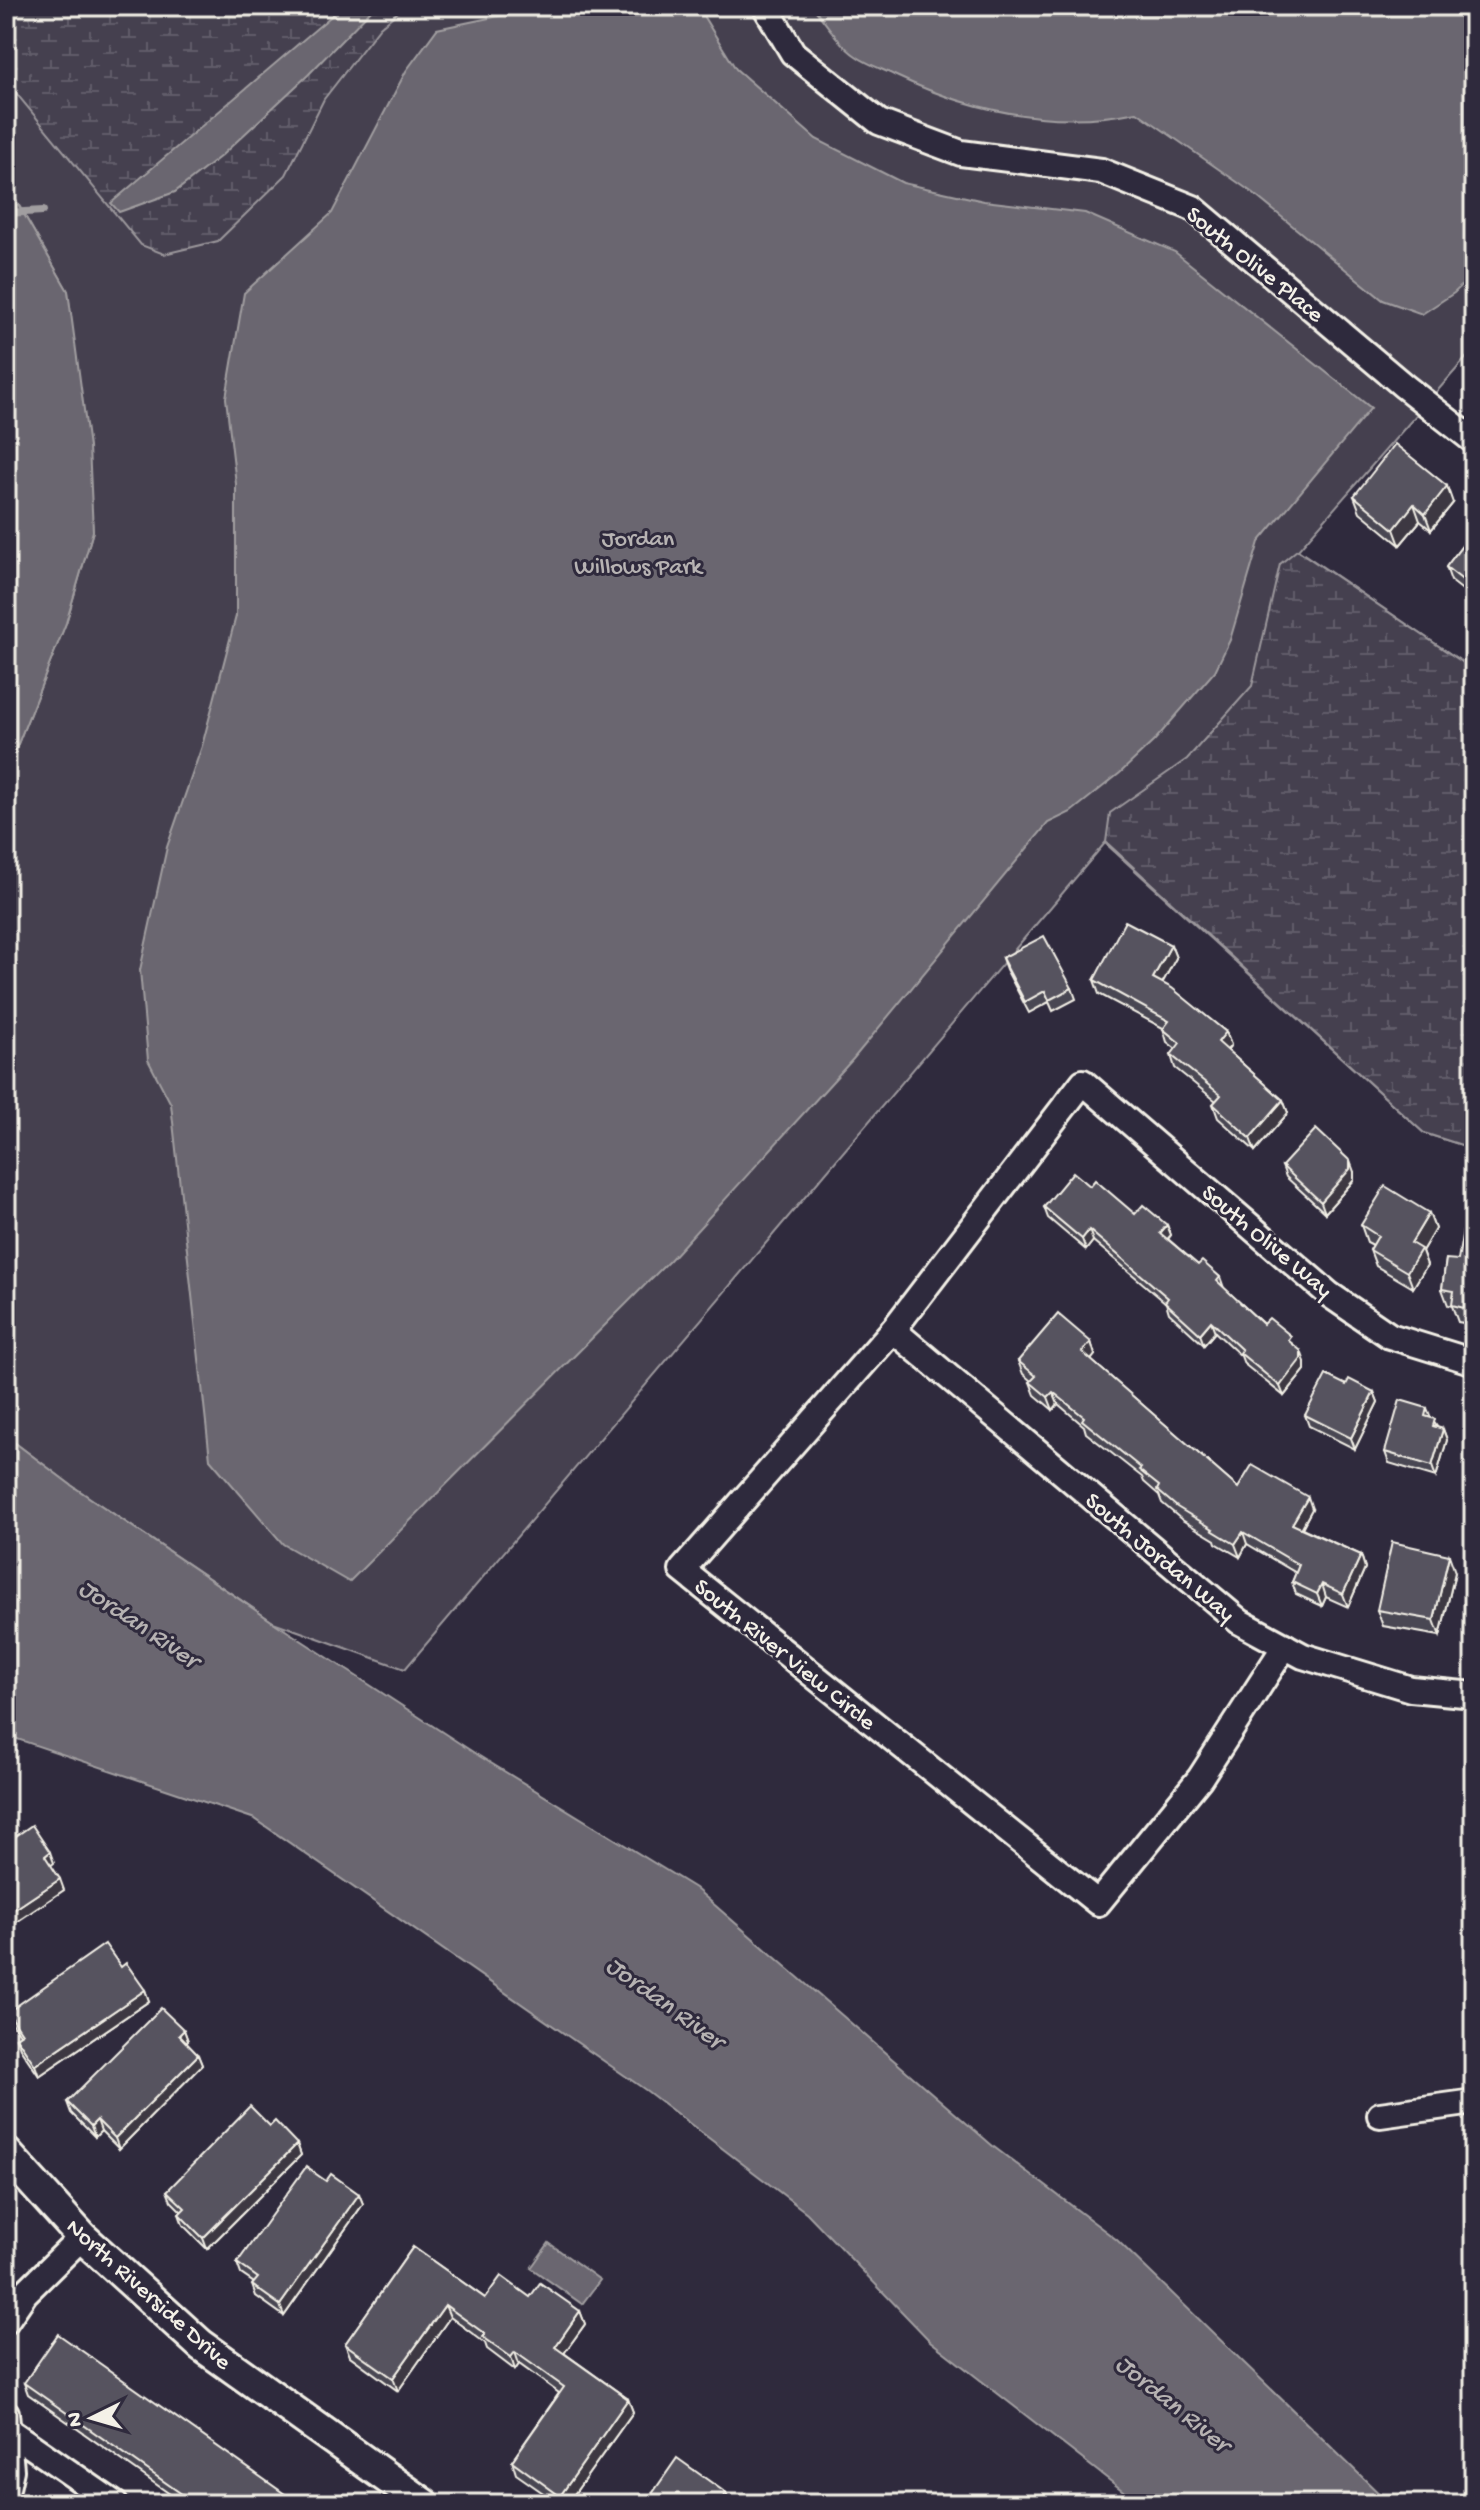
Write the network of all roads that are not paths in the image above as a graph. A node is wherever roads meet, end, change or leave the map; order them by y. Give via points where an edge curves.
1 (765, 6) edge
2 (1474, 441) edge
3 (1083, 1082) joint
4 (893, 1330) junction
5 (1474, 1362) edge
6 (1285, 1646) junction
7 (1474, 1695) edge
8 (1474, 2102) edge
9 (1380, 2115) dead end
10 (6, 2153) edge
11 (82, 2237) junction
12 (6, 2321) edge
13 (7, 2421) edge
14 (6, 2493) edge
15 (115, 2504) edge
16 (424, 2504) edge

1 - 2 street, South Olive Place via 793,53 879,122 961,153 1101,171 1193,208
3 - 4 street, South River View Circle
3 - 5 street, South Olive Way via 1330,1295 1390,1336
4 - 6 street, South Jordan Way via 1240,1622
4 - 6 street, South River View Circle via 682,1570 1098,1903 1200,1778
6 - 7 street, South Jordan Way via 1411,1689
8 - 9 street
10 - 11 street, North Riverside Drive
11 - 12 street via 25,2293
11 - 16 street, North Riverside Drive via 201,2345
13 - 14 street via 11,2470
13 - 15 street

